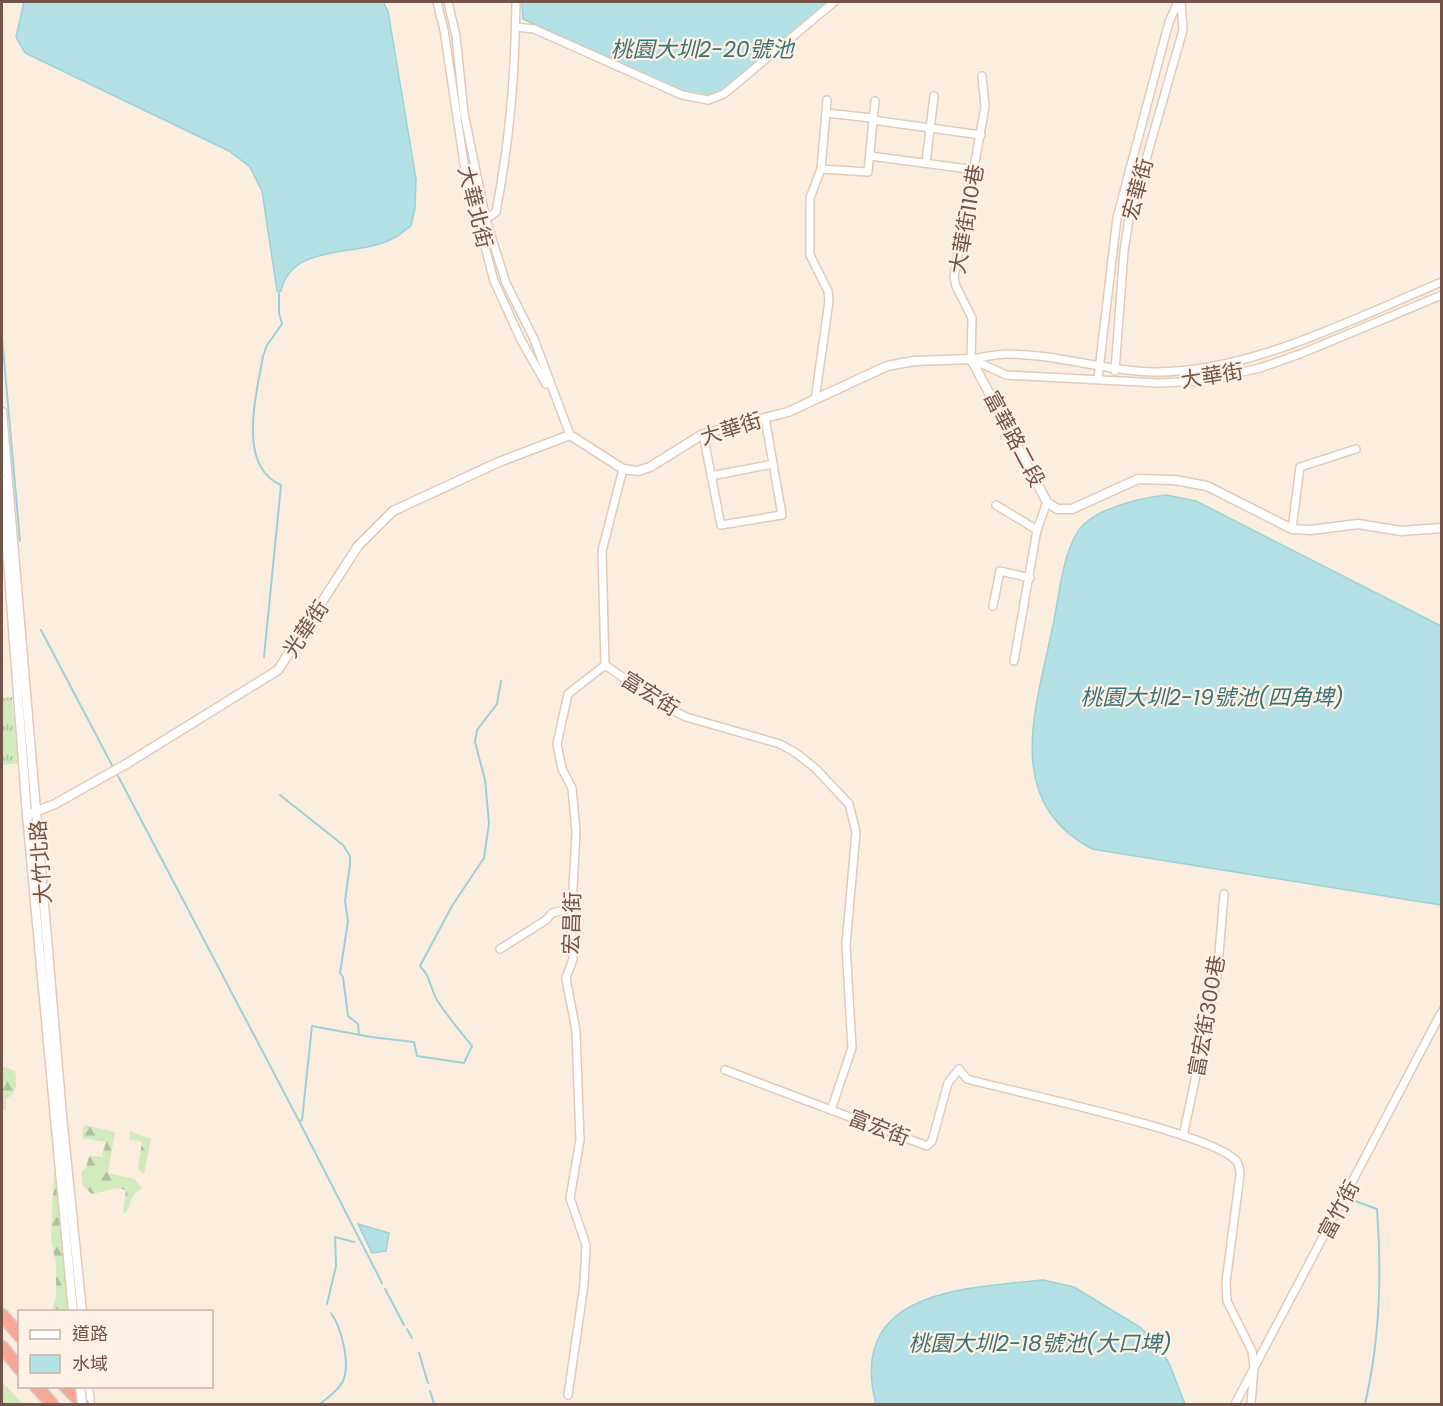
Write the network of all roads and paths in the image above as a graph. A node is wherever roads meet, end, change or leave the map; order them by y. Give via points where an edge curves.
1 (437, 2) edge
2 (448, 2) edge
3 (516, 2) edge
4 (834, 2) edge
5 (1179, 2) edge
6 (516, 27) junction
7 (982, 76) dead end
8 (934, 96) dead end
9 (827, 100) dead end
10 (875, 101) dead end
11 (826, 113) junction
12 (872, 119) junction
13 (930, 129) junction
14 (981, 135) junction
15 (1139, 139) junction
16 (1150, 144) junction
17 (870, 156) junction
18 (926, 163) junction
19 (821, 169) junction
20 (976, 170) junction
21 (1118, 218) junction
22 (482, 221) junction
23 (1129, 221) junction
24 (1442, 282) edge
25 (1442, 295) edge
26 (1354, 318) junction
27 (1358, 330) junction
28 (1250, 357) junction
29 (971, 359) junction
30 (1099, 366) junction
31 (1116, 369) junction
32 (1256, 369) junction
33 (1098, 378) junction
34 (1114, 380) junction
35 (554, 399) junction
36 (815, 400) junction
37 (2, 412) edge
38 (765, 418) junction
39 (703, 434) junction
40 (570, 435) junction
41 (1356, 449) dead end
42 (773, 464) junction
43 (623, 469) junction
44 (711, 476) junction
45 (2, 481) edge
46 (1047, 502) junction
47 (996, 505) dead end
48 (1442, 528) edge
49 (1292, 529) junction
50 (1037, 530) junction
51 (1030, 578) junction
52 (993, 606) dead end
53 (1014, 661) dead end
54 (605, 665) junction
55 (37, 812) junction
56 (27, 815) junction
57 (1224, 894) dead end
58 (572, 908) junction
59 (500, 949) dead end
60 (1441, 1013) edge
61 (725, 1070) dead end
62 (831, 1110) junction
63 (1183, 1136) junction
64 (73, 1310) edge
65 (82, 1310) edge
66 (2, 1315) edge
67 (18, 1334) edge
68 (2, 1347) edge
69 (18, 1366) edge
70 (1254, 1368) junction
71 (38, 1388) edge
72 (67, 1388) edge
73 (80, 1388) edge
74 (88, 1388) edge
75 (568, 1395) dead end
76 (52, 1404) edge
77 (82, 1404) edge
78 (90, 1404) edge
79 (1235, 1404) edge
80 (1251, 1404) edge

1 - 22 street, 大華北街 via 465,170
2 - 22 street, 大華北街
3 - 6 street
4 - 6 street via 734,86 708,100 682,95 534,29
5 - 15 street, 宏華街 via 1169,22
5 - 16 street, 宏華街 via 1183,30
6 - 22 street via 507,156 496,212
7 - 14 street, 大華街110巷 via 985,107
8 - 13 street
9 - 11 street
10 - 12 street
11 - 12 street
11 - 19 street
12 - 13 street
12 - 17 street
13 - 14 street
13 - 18 street
14 - 20 street, 大華街110巷
15 - 16 street
15 - 21 street, 宏華街
16 - 23 street, 宏華街
17 - 18 street
17 - 19 street via 868,172
18 - 20 street
19 - 36 street via 810,198 810,255 829,301
20 - 29 street, 大華街110巷 via 954,277 972,318
21 - 23 street
21 - 30 street, 宏華街
22 - 35 street, 大華北街 via 506,283 534,339
22 - 35 street, 大華北街 via 494,281
23 - 31 street, 宏華街
24 - 26 street, 大華街
25 - 27 street, 大華街
26 - 27 street
26 - 28 street, 大華街
27 - 32 street, 大華街
28 - 31 street, 大華街 via 1207,368 1154,372
28 - 32 street
29 - 30 street, 大華街 via 1008,354
29 - 33 street, 大華街 via 1006,375
29 - 36 street, 大華街 via 887,366
29 - 46 street, 富華路二段
30 - 31 street, 大華街
30 - 33 street, 宏華街
31 - 34 street, 宏華街
32 - 34 street, 大華街 via 1203,381
33 - 34 street, 大華街
35 - 40 street, 大華北街
36 - 38 street, 大華街
37 - 55 street, 大竹北路
38 - 39 street, 大華街
38 - 42 street
39 - 43 street, 大華街 via 650,467 638,471
39 - 44 street
40 - 43 street
40 - 55 street, 光華街 via 499,462 393,511 358,546 278,670 146,752
41 - 49 street via 1300,466
42 - 44 street
42 - 44 street via 782,515 722,525
43 - 54 street via 602,551
45 - 56 street, 大竹北路
46 - 49 street, 富華路二段 via 1057,509 1072,509 1138,479 1174,480 1207,486
46 - 50 street
47 - 50 street
48 - 49 street, 富華路二段 via 1401,531 1358,524
50 - 51 street
51 - 52 street via 1000,571
51 - 53 street
54 - 58 street, 宏昌街 via 568,694 557,744 562,769 572,788 576,832
54 - 62 street, 富宏街 via 686,717 780,744 796,753 849,804 855,832 846,945 852,1048
55 - 56 street, 光華街
55 - 65 street, 大竹北路
56 - 64 street, 大竹北路
57 - 63 street, 富宏街300巷 via 1216,978
58 - 59 street via 552,913
58 - 75 street, 宏昌街 via 573,959 566,978 576,1031 580,1140 570,1198 586,1245
60 - 70 street, 富竹街
61 - 62 street
62 - 63 street, 富宏街 via 927,1146 932,1141 948,1083 959,1069 967,1079
63 - 70 street, 富宏街 via 1225,1152 1238,1162 1240,1175 1228,1262 1227,1301 1252,1351
66 - 67 highway
68 - 69 highway
70 - 79 street, 富竹街
70 - 80 street, 富宏街
71 - 76 highway
72 - 77 highway
73 - 77 street, bridge
74 - 78 street

